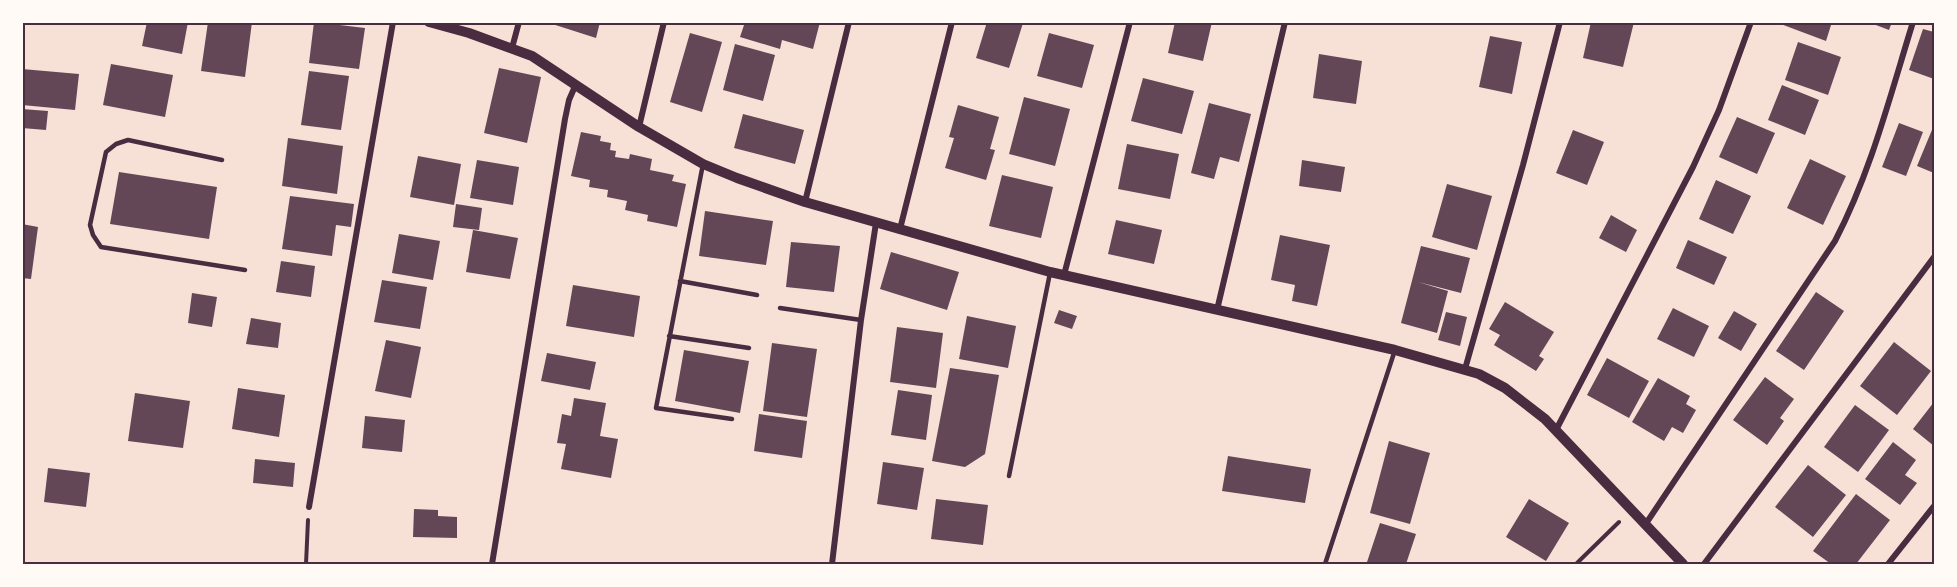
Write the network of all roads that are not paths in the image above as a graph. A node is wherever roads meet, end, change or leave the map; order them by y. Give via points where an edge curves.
1 (393, 22) edge
2 (429, 22) edge
3 (519, 22) edge
4 (664, 22) edge
5 (849, 22) edge
6 (952, 22) edge
7 (1130, 22) edge
8 (1286, 22) edge
9 (1560, 22) edge
10 (1751, 22) edge
11 (1913, 22) edge
12 (512, 48) junction
13 (576, 84) junction
14 (639, 127) junction
15 (222, 160) dead end
16 (703, 164) junction
17 (805, 202) junction
18 (876, 223) junction
19 (900, 230) junction
20 (1935, 257) edge
21 (244, 270) dead end
22 (1050, 272) junction
23 (1064, 275) junction
24 (680, 281) junction
25 (757, 295) dead end
26 (780, 308) dead end
27 (1217, 310) junction
28 (861, 320) junction
29 (669, 336) junction
30 (749, 348) dead end
31 (1395, 350) junction
32 (1464, 369) junction
33 (732, 419) dead end
34 (1556, 430) junction
35 (1010, 476) dead end
36 (1935, 506) edge
37 (309, 507) road end
38 (1644, 525) junction
39 (492, 564) edge
40 (832, 564) edge
41 (1325, 564) edge
42 (1683, 564) edge
43 (1704, 564) edge
44 (1888, 564) edge

1 - 37 street
2 - 12 street
3 - 12 street
4 - 14 street
5 - 17 street
6 - 19 street
7 - 23 street
8 - 27 street
9 - 32 street
10 - 34 street via 1693,167
11 - 38 street via 1865,175 1835,241
12 - 13 street
13 - 14 street
13 - 39 street via 568,100
14 - 16 street
15 - 21 lane via 128,140 116,144 106,152 90,225 101,247
16 - 17 street
16 - 24 lane
17 - 18 street
18 - 19 street
18 - 28 street
19 - 22 street
20 - 43 street
22 - 23 street
22 - 35 lane
23 - 27 street
24 - 25 lane
24 - 29 lane
26 - 28 lane
27 - 31 street
28 - 40 street
29 - 30 lane
29 - 33 lane via 656,408
31 - 32 street
31 - 41 lane
32 - 34 street via 1505,388
34 - 38 street
36 - 44 street
38 - 42 street

